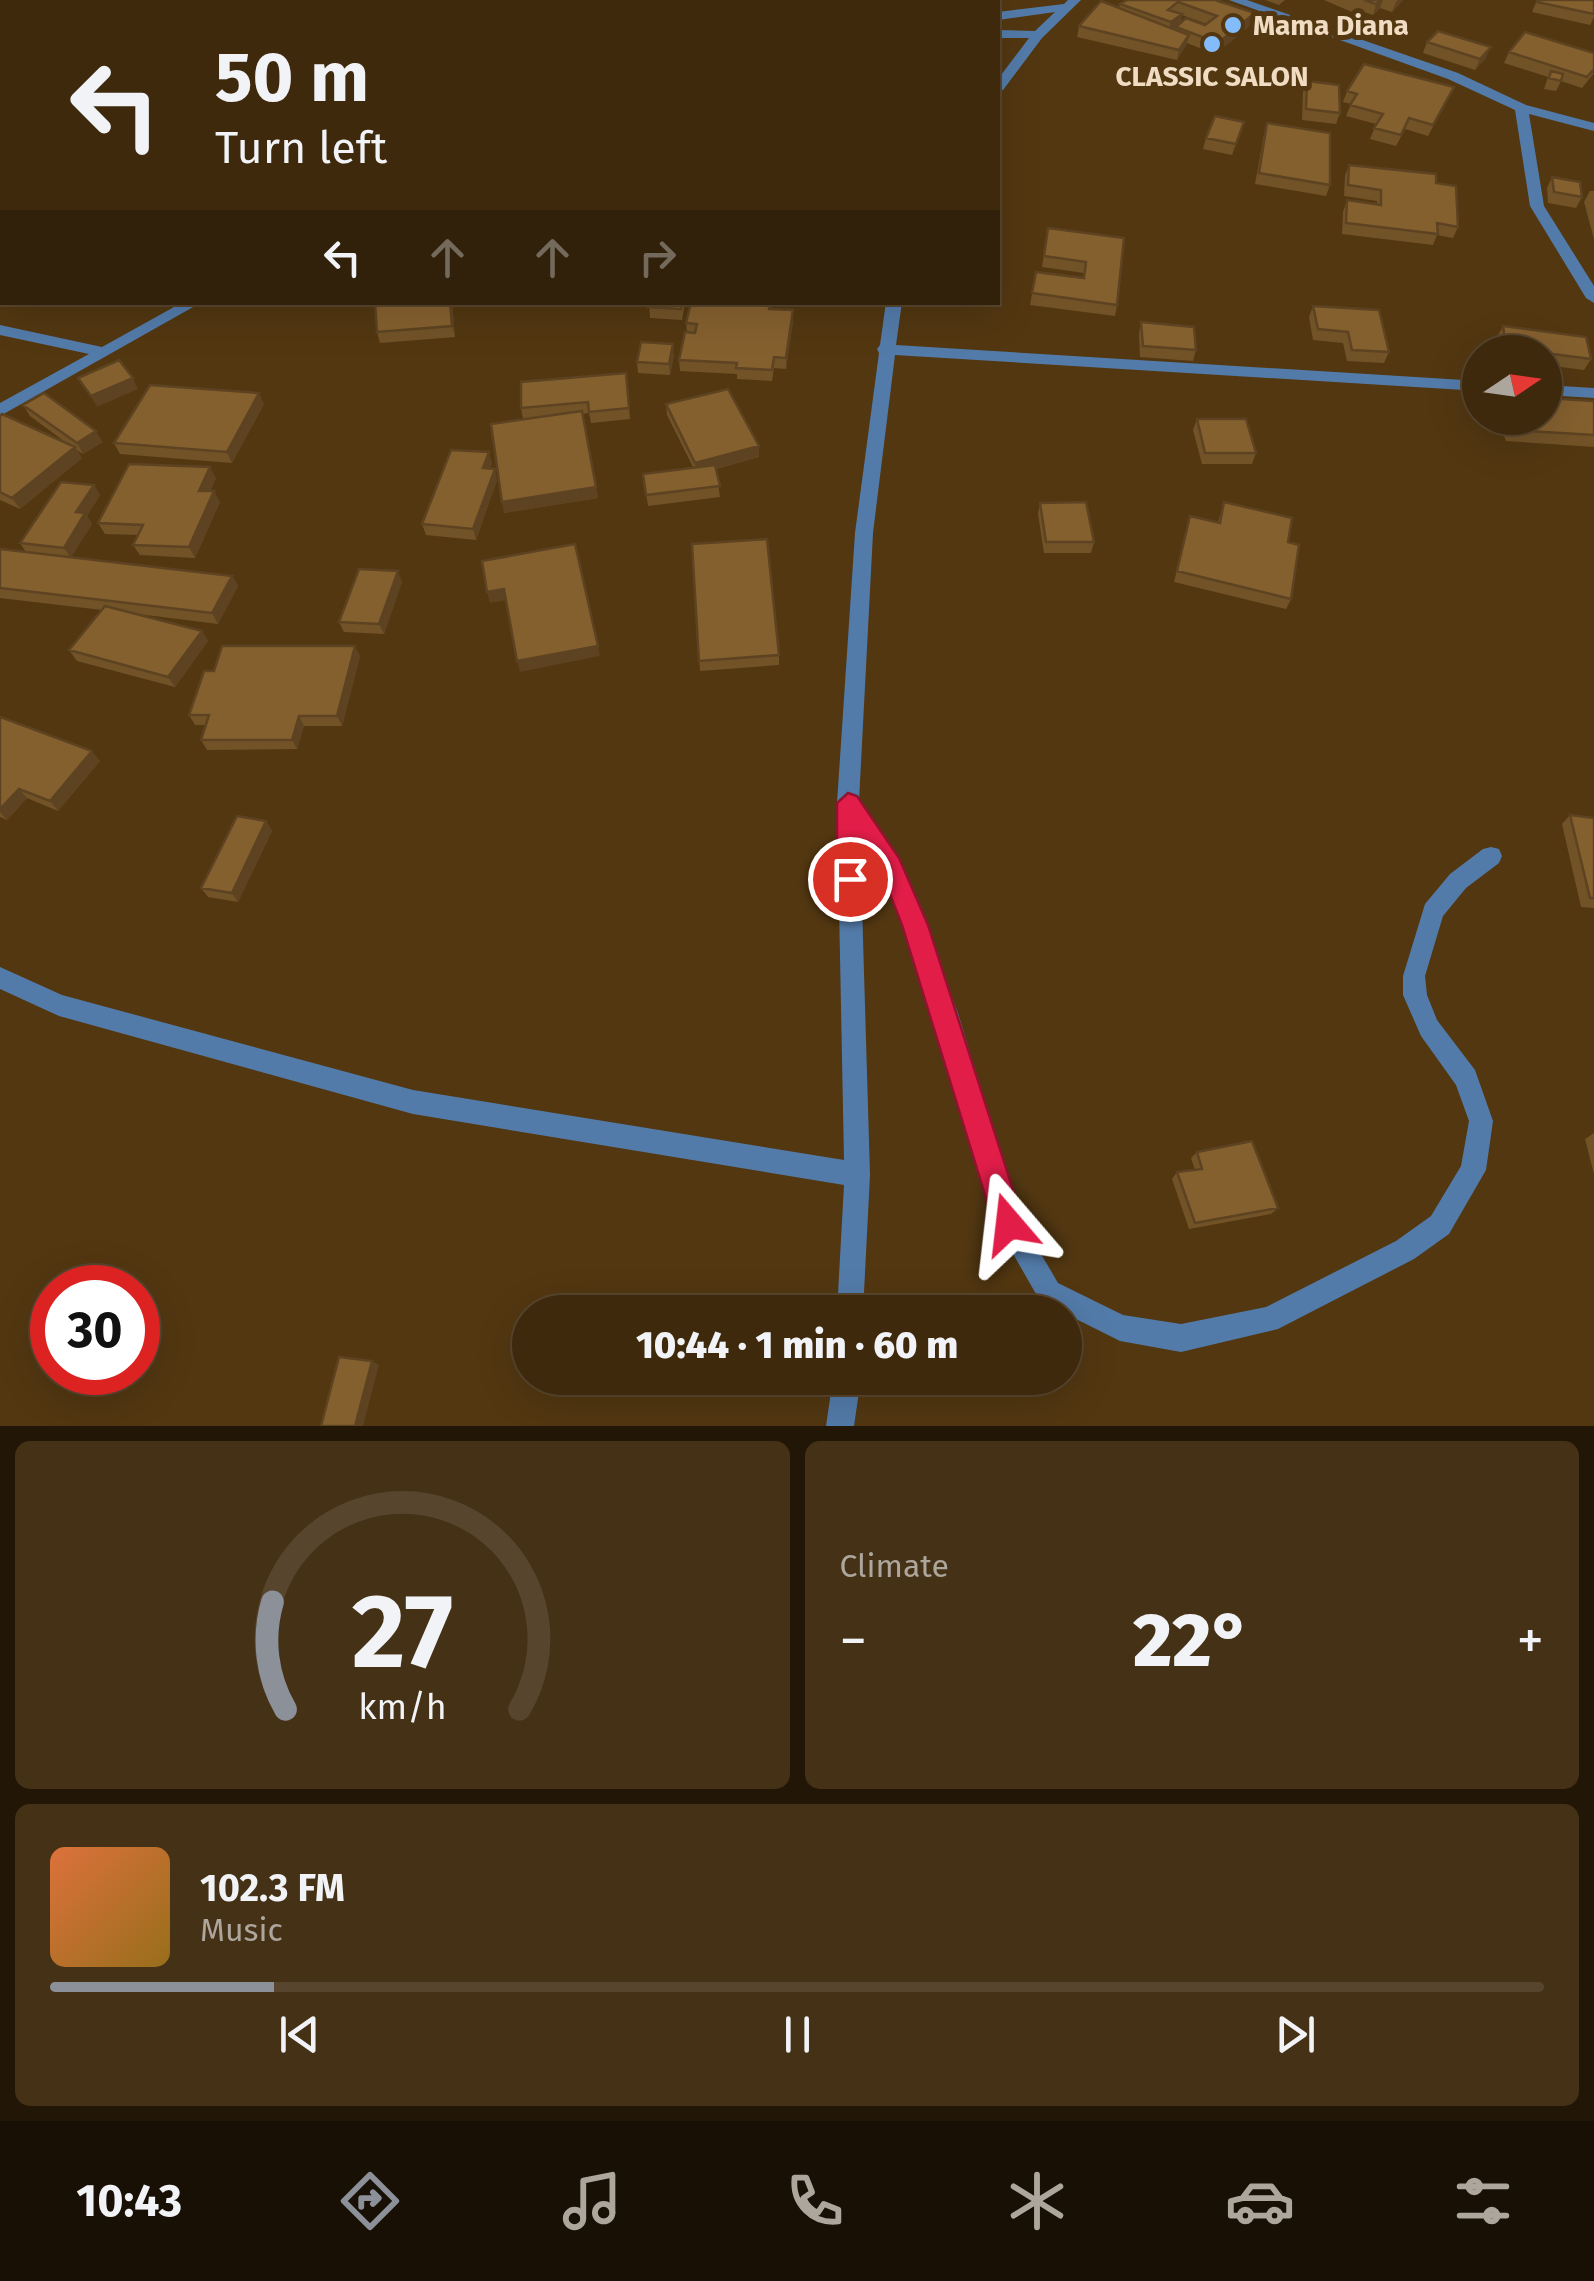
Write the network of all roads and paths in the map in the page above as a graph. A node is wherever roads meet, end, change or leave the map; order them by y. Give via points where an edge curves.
1 (1235, 0) edge
2 (1071, 4) edge
3 (1000, 16) edge
4 (1000, 34) edge
5 (1038, 35) junction
6 (1000, 84) edge
7 (1521, 108) junction
8 (1594, 127) edge
9 (1594, 298) edge
10 (190, 305) edge
11 (893, 305) edge
12 (0, 330) edge
13 (885, 349) junction
14 (104, 352) junction
15 (1462, 385) edge
16 (1562, 391) edge
17 (1594, 393) edge
18 (0, 410) edge
19 (848, 803) junction
20 (1491, 856) dead end
21 (0, 978) edge
22 (857, 1174) junction
23 (851, 1295) edge
24 (845, 1395) edge
25 (840, 1426) edge

1 - 7 street via 1453,76
2 - 3 street
2 - 5 street
4 - 5 street
5 - 6 street
7 - 8 street
7 - 9 street via 1537,206
10 - 14 street
11 - 13 street
12 - 14 street
13 - 15 street
13 - 19 street via 864,533
14 - 18 street
16 - 17 street
19 - 20 street via 891,866 909,910 1009,1224 1048,1292 1120,1328 1182,1338 1269,1320 1440,1225 1473,1170 1481,1121 1466,1078 1429,1028 1414,976 1433,911
19 - 22 street
21 - 22 street via 59,1006 413,1102
22 - 23 street
24 - 25 street

